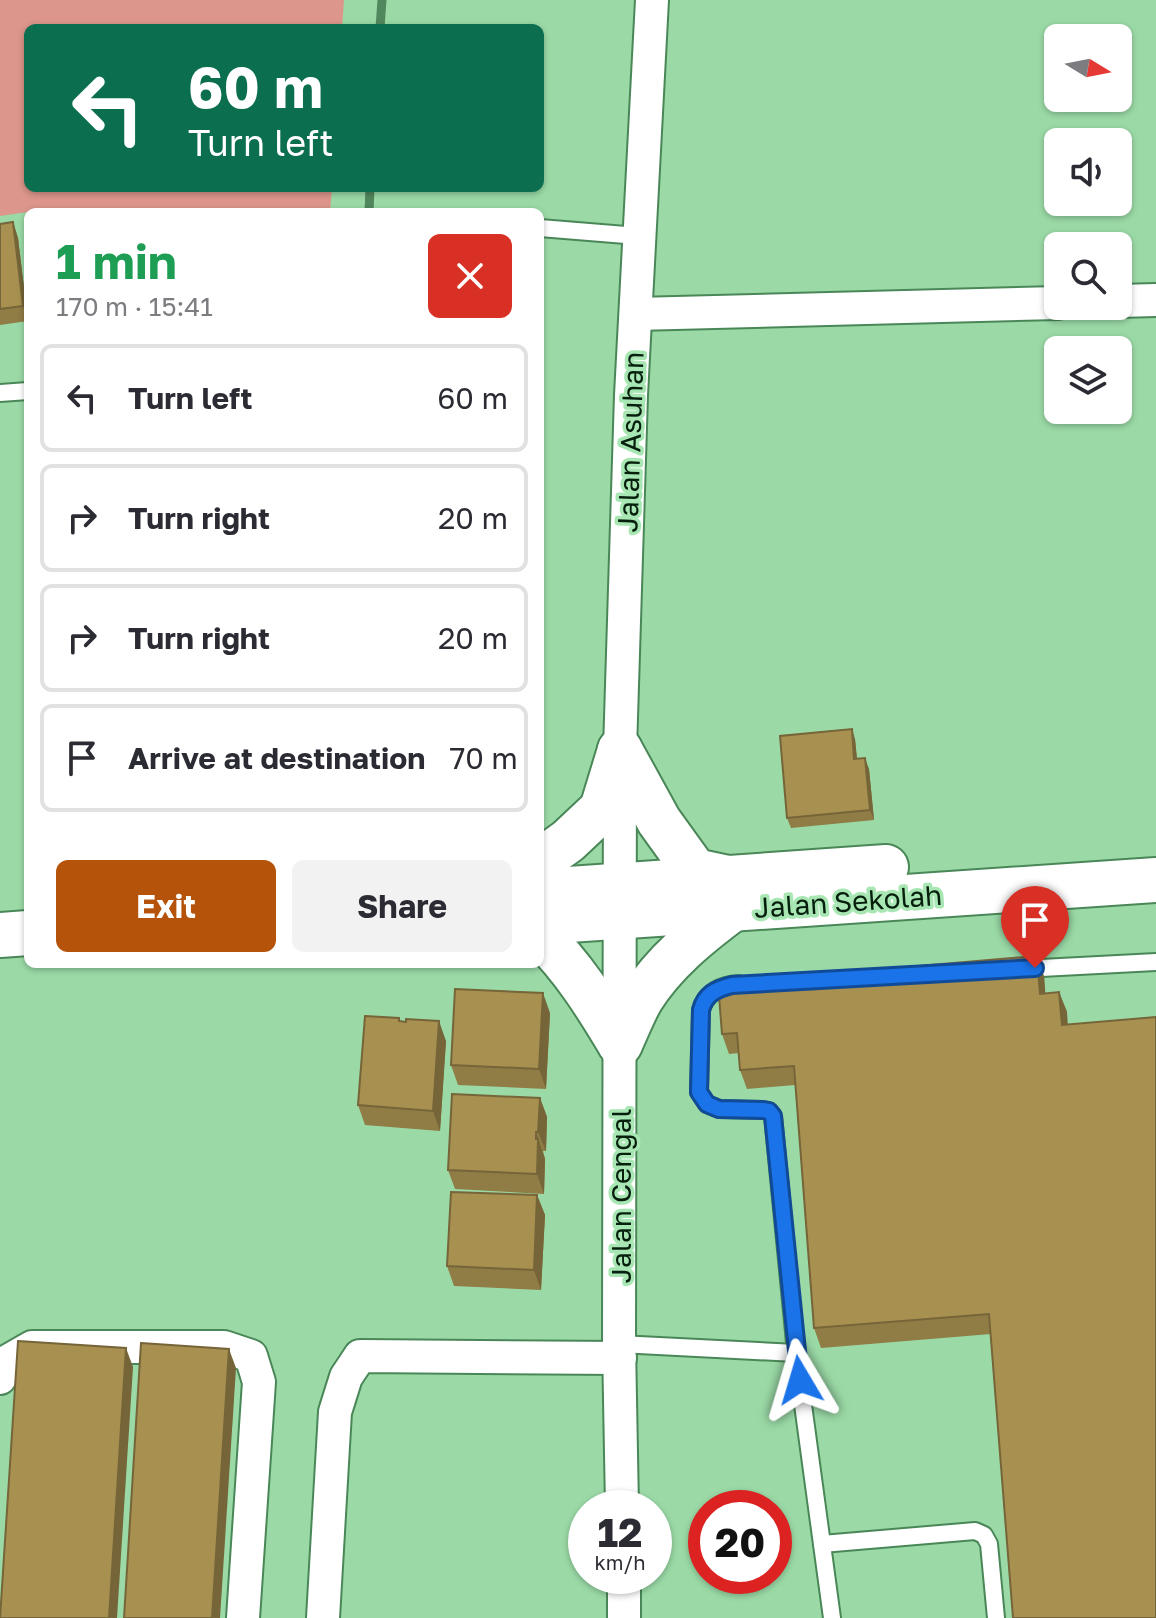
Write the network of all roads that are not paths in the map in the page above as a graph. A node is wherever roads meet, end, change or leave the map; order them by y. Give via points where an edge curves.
1 (652, 0) edge
2 (544, 228) edge
3 (638, 236) junction
4 (1156, 300) edge
5 (1132, 301) edge
6 (1044, 303) edge
7 (636, 314) junction
8 (24, 391) edge
9 (0, 393) edge
10 (620, 750) junction
11 (1156, 850) edge
12 (544, 858) edge
13 (1156, 880) edge
14 (544, 891) edge
15 (731, 893) junction
16 (619, 900) junction
17 (544, 921) edge
18 (24, 933) edge
19 (0, 935) edge
20 (544, 939) edge
21 (24, 958) edge
22 (0, 960) edge
23 (1156, 962) edge
24 (999, 970) edge
25 (763, 983) edge
26 (620, 1044) junction
27 (620, 1351) junction
28 (796, 1353) junction
29 (3, 1370) edge
30 (622, 1490) edge
31 (822, 1544) junction
32 (624, 1594) edge
33 (243, 1618) edge
34 (323, 1618) edge
35 (624, 1618) edge
36 (832, 1618) edge
37 (996, 1618) edge

1 - 3 street, Jalan Asuhan
2 - 3 lane
3 - 7 street, Jalan Asuhan
4 - 5 street
6 - 7 street
7 - 10 street, Jalan Asuhan
8 - 9 lane
10 - 12 street via 602,809
10 - 15 street via 659,821 695,871
10 - 16 street, Jalan Asuhan
11 - 15 street, Jalan Sekolah
13 - 15 street, Jalan Sekolah
14 - 16 street, Jalan Sekolah
15 - 16 street, Jalan Sekolah
15 - 26 street via 642,998
16 - 17 street, Jalan Sekolah
16 - 26 street, Jalan Cengal
18 - 19 street
20 - 26 street via 563,957
21 - 22 street
23 - 24 lane
25 - 28 lane via 717,989 704,1000 699,1092 719,1109 763,1110 773,1116
26 - 27 street, Jalan Cengal
27 - 28 lane
27 - 30 street, Jalan Cengal
27 - 34 street via 360,1356 346,1377 335,1412
28 - 31 lane
29 - 33 street via 32,1347 224,1347 251,1356 259,1382
31 - 36 lane
31 - 37 lane via 975,1531 989,1544
32 - 35 street

